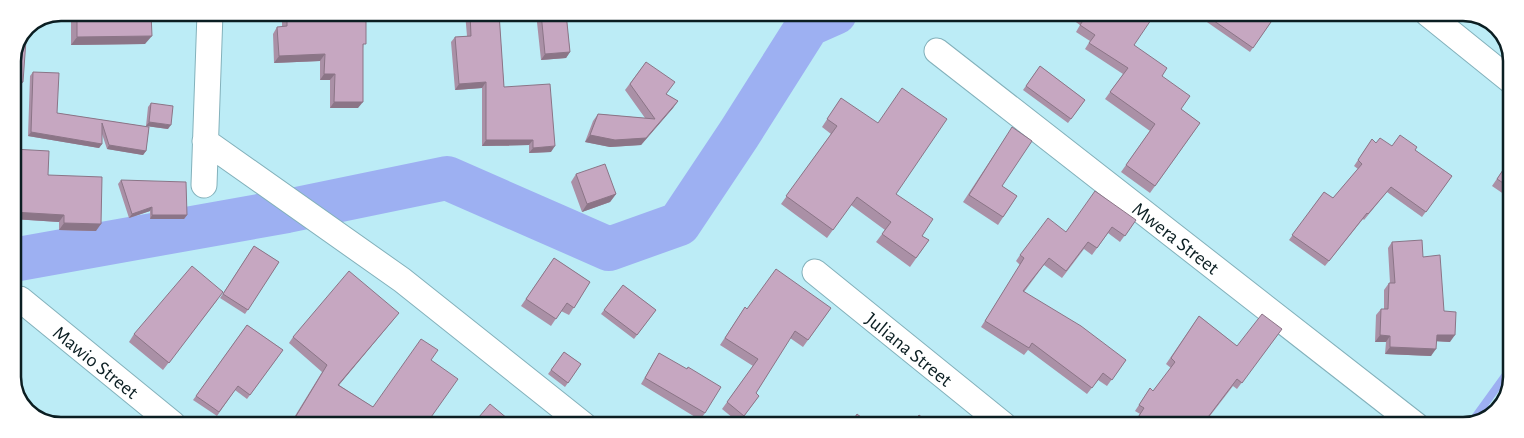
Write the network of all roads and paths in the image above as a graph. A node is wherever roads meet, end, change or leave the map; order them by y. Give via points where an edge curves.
1 (210, 21) edge
2 (1437, 21) edge
3 (937, 51) dead end
4 (1503, 75) edge
5 (204, 141) junction
6 (204, 185) dead end
7 (815, 272) dead end
8 (21, 300) edge
9 (164, 417) edge
10 (575, 417) edge
11 (994, 417) edge
12 (1405, 417) edge

1 - 5 street
2 - 4 street
3 - 12 street, Mwera Street
5 - 6 street
5 - 10 street via 402,280
7 - 11 street, Juliana Street
8 - 9 street, Mawio Street

